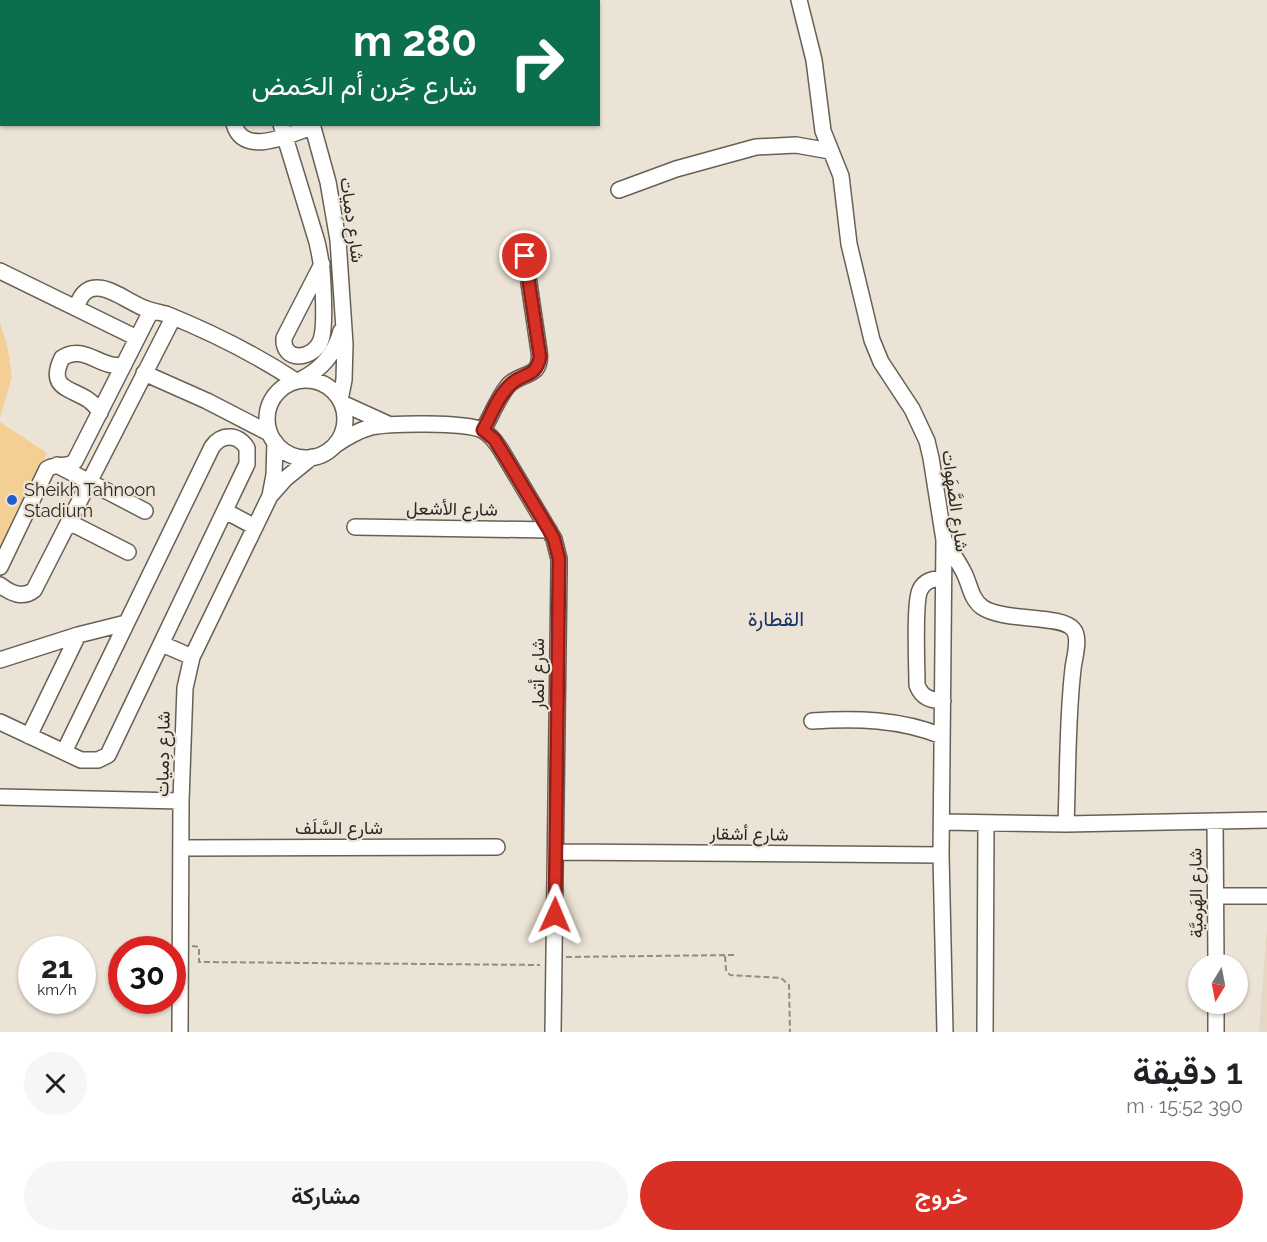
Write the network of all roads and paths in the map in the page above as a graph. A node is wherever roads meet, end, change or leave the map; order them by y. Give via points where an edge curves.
1 (799, 0) edge
2 (235, 126) edge
3 (312, 126) edge
4 (283, 130) edge
5 (830, 151) junction
6 (619, 190) dead end
7 (525, 256) dead end
8 (322, 264) junction
9 (0, 271) edge
10 (77, 308) junction
11 (151, 311) junction
12 (173, 318) junction
13 (344, 323) junction
14 (137, 338) junction
15 (124, 364) junction
16 (144, 373) junction
17 (298, 380) junction
18 (341, 402) junction
19 (100, 413) junction
20 (391, 425) junction
21 (483, 430) junction
22 (272, 438) junction
23 (334, 446) junction
24 (312, 457) junction
25 (57, 465) junction
26 (89, 481) junction
27 (270, 496) junction
28 (145, 510) dead end
29 (225, 511) junction
30 (69, 522) junction
31 (255, 526) junction
32 (355, 527) dead end
33 (549, 530) junction
34 (944, 540) junction
35 (128, 552) dead end
36 (0, 567) edge
37 (943, 579) junction
38 (0, 585) edge
39 (126, 623) junction
40 (78, 635) junction
41 (162, 644) junction
42 (192, 657) junction
43 (0, 660) edge
44 (943, 701) junction
45 (812, 720) dead end
46 (0, 722) edge
47 (29, 736) junction
48 (942, 736) junction
49 (64, 752) junction
50 (0, 797) edge
51 (182, 801) junction
52 (1267, 820) edge
53 (1215, 821) junction
54 (942, 822) junction
55 (986, 823) junction
56 (1066, 824) junction
57 (497, 847) dead end
58 (181, 848) junction
59 (556, 852) junction
60 (941, 855) junction
61 (1216, 896) junction
62 (1267, 896) edge
63 (180, 936) edge
64 (186, 946) edge
65 (1216, 954) edge
66 (725, 955) junction
67 (734, 955) dead end
68 (555, 961) junction
69 (180, 1014) edge
70 (1216, 1014) edge
71 (180, 1032) edge
72 (553, 1032) edge
73 (790, 1032) edge
74 (945, 1032) edge
75 (985, 1032) edge
76 (1216, 1032) edge

1 - 5 street, شارع الصَّهَوات via 814,60 822,131
2 - 4 street via 239,135 253,143
3 - 4 street
3 - 13 street, شارع دِميات via 328,182 338,240
4 - 8 street
5 - 6 street via 796,145 756,147
5 - 34 street, شارع الصَّهَوات via 841,176 851,252 872,340 927,441
7 - 21 street via 539,364 531,374 507,387
8 - 8 street via 284,338 291,355 311,353 321,340
9 - 10 street
10 - 11 street via 81,296 97,288
10 - 14 street
11 - 12 street
11 - 14 street
12 - 16 street
12 - 17 street
13 - 17 street, شارع دِميات via 329,358
13 - 18 street, شارع دِميات
14 - 15 street
15 - 19 street
15 - 19 street via 110,366 81,353 62,358 56,374 58,383 90,400
16 - 22 street via 207,401
16 - 26 street
17 - 18 street via 323,384
17 - 22 street via 277,392 271,401 267,422
18 - 20 street
18 - 23 street via 344,426
19 - 25 street via 75,461
20 - 21 street via 457,425
20 - 23 street via 361,430
21 - 33 street, شارع أتمار via 494,439
22 - 24 street via 285,452
22 - 27 street, شارع دِميات via 274,475
23 - 24 street
24 - 27 street, شارع دِميات
25 - 26 street
25 - 36 street via 45,472
26 - 28 street
26 - 30 street
27 - 31 street, شارع دِميات
29 - 31 street
29 - 39 street via 249,459 245,444 230,436 219,439 212,447
29 - 41 street
30 - 35 street
30 - 38 street via 30,594 21,596
31 - 42 street, شارع دِميات
32 - 33 street, شارع الأشعل
33 - 59 street, شارع أتمار via 559,559
34 - 37 street, شارع الصَّهَوات
34 - 56 street via 980,605 997,614 1060,622 1075,631
37 - 44 street, شارع الصَّهَوات
37 - 44 street via 926,582 918,595 917,685 927,698
39 - 40 street
39 - 49 street
40 - 43 street
40 - 47 street
41 - 42 street
41 - 49 street via 108,755 87,761
42 - 51 street, شارع دِميات via 183,704
44 - 48 street, شارع الصَّهَوات
45 - 48 street via 889,722
46 - 47 street
47 - 49 street
48 - 54 street, شارع الصَّهَوات
50 - 51 street
51 - 58 street, شارع دِميات
52 - 53 street
53 - 56 street
53 - 61 street, شارع الهَرميَّة
54 - 55 street
54 - 60 street, شارع الصَّهَوات
55 - 56 street
55 - 75 street
57 - 58 street, شارع السَّلَف
58 - 63 street, شارع دِميات
59 - 60 street, شارع أشقار
59 - 68 street, شارع أتمار
60 - 74 street, شارع الصَّهَوات
61 - 62 street
61 - 65 street, شارع الهَرميَّة
64 - 68 path via 199,946 199,962
66 - 67 path
66 - 68 path
66 - 73 path via 730,975 786,981
68 - 72 street, شارع أتمار
69 - 71 street, شارع دِميات
70 - 76 street

